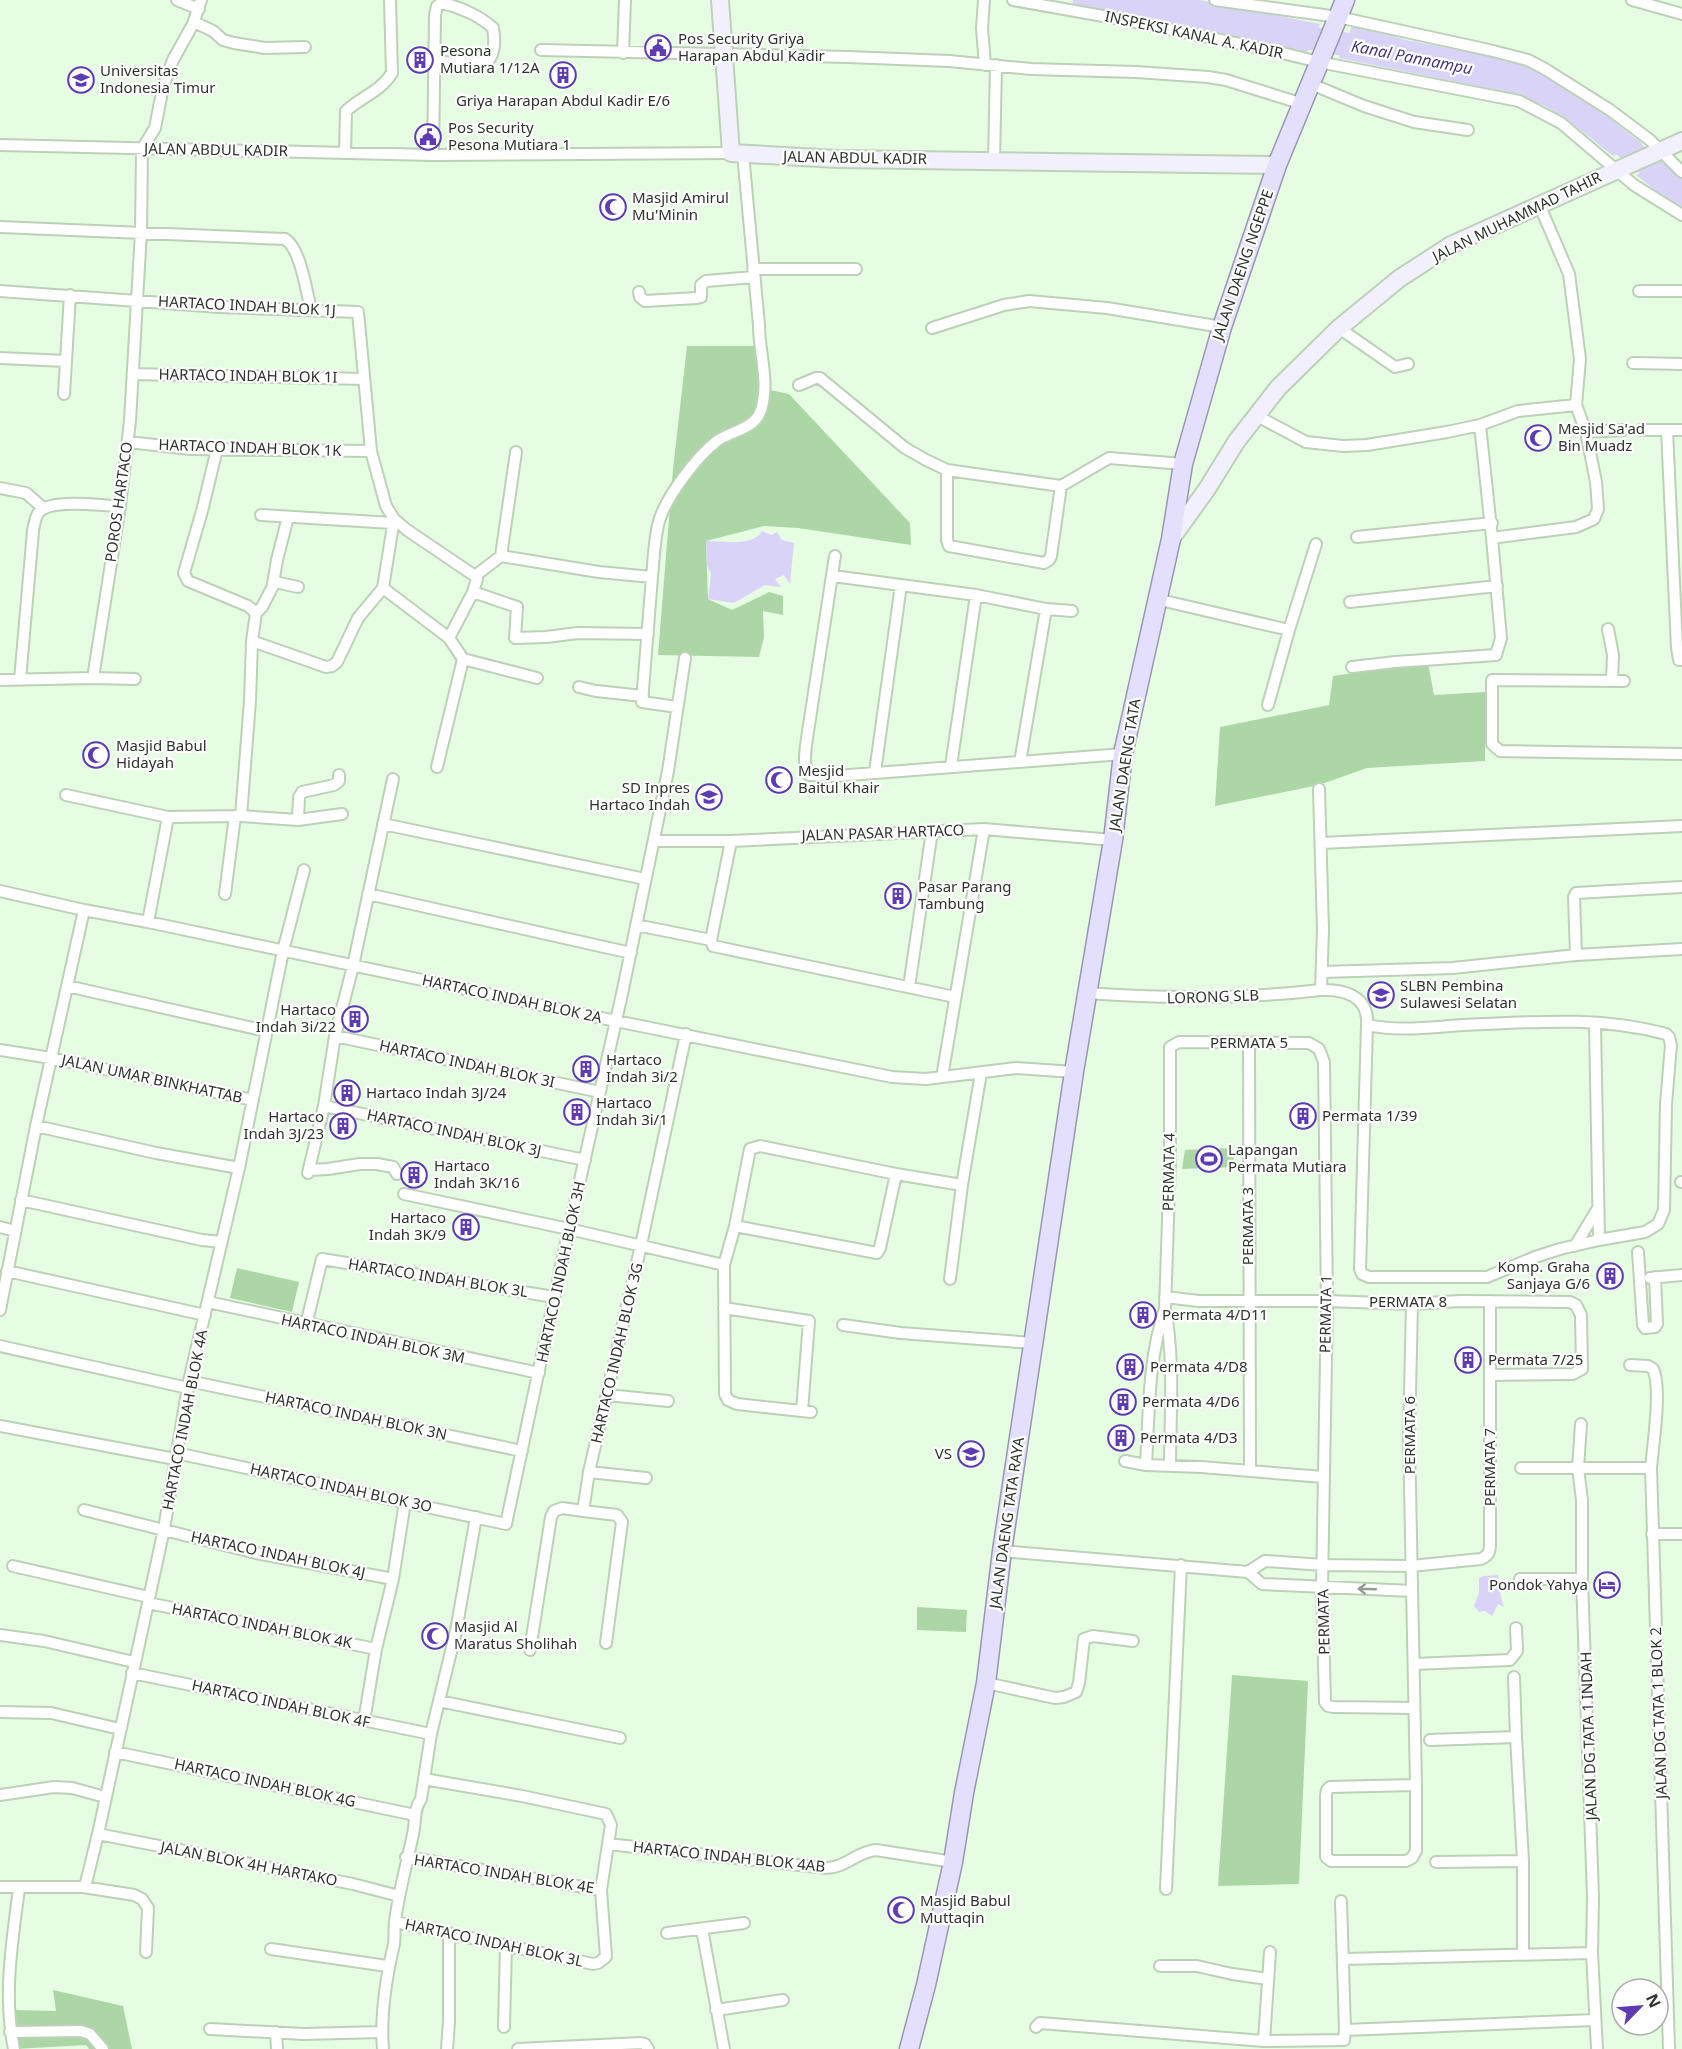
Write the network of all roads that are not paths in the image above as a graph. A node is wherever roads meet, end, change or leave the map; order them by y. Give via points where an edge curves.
1 (177, 0) edge
2 (390, 0) edge
3 (625, 0) edge
4 (720, 0) edge
5 (984, 0) edge
6 (1013, 0) edge
7 (1215, 0) edge
8 (1632, 0) edge
9 (200, 4) edge
10 (1070, 6) edge
11 (1339, 14) edge
12 (1682, 14) edge
13 (194, 22) junction
14 (305, 47) dead end
15 (545, 50) dead end
16 (623, 52) junction
17 (723, 55) junction
18 (1320, 60) junction
19 (436, 62) junction
20 (990, 65) junction
21 (1311, 84) junction
22 (1303, 104) junction
23 (1468, 130) dead end
24 (1682, 141) edge
25 (0, 145) edge
26 (142, 149) junction
27 (1660, 149) junction
28 (345, 153) junction
29 (737, 154) junction
30 (433, 155) junction
31 (994, 161) junction
32 (1277, 165) junction
33 (1621, 167) junction
34 (1682, 172) edge
35 (1539, 204) junction
36 (1682, 215) edge
37 (0, 226) edge
38 (141, 232) junction
39 (856, 269) dead end
40 (754, 273) junction
41 (0, 291) edge
42 (1639, 291) dead end
43 (1682, 291) edge
44 (639, 292) dead end
45 (69, 295) junction
46 (137, 300) junction
47 (311, 309) junction
48 (1222, 327) junction
49 (932, 328) dead end
50 (1339, 328) junction
51 (0, 358) edge
52 (66, 361) junction
53 (1633, 363) dead end
54 (1408, 364) dead end
55 (1682, 364) edge
56 (133, 374) junction
57 (364, 379) junction
58 (799, 385) dead end
59 (64, 394) dead end
60 (1576, 405) junction
61 (1257, 416) junction
62 (1480, 425) junction
63 (1623, 430) dead end
64 (1641, 430) dead end
65 (1667, 430) junction
66 (1682, 430) edge
67 (1586, 432) junction
68 (128, 442) junction
69 (217, 449) junction
70 (371, 452) junction
71 (516, 452) dead end
72 (1183, 464) junction
73 (948, 470) junction
74 (1061, 486) junction
75 (0, 488) edge
76 (120, 506) junction
77 (44, 508) junction
78 (261, 515) dead end
79 (288, 517) junction
80 (393, 521) junction
81 (1492, 523) junction
82 (1357, 537) dead end
83 (1492, 538) junction
84 (1171, 539) junction
85 (1316, 544) dead end
86 (835, 555) dead end
87 (501, 556) junction
88 (475, 576) junction
89 (833, 576) junction
90 (652, 577) junction
91 (273, 584) junction
92 (900, 585) junction
93 (1497, 586) junction
94 (298, 587) dead end
95 (383, 588) junction
96 (473, 592) junction
97 (976, 595) junction
98 (1156, 599) junction
99 (1350, 602) dead end
100 (1046, 609) junction
101 (1072, 611) dead end
102 (256, 613) junction
103 (1608, 629) dead end
104 (1289, 630) junction
105 (648, 634) junction
106 (449, 638) junction
107 (252, 641) junction
108 (685, 658) dead end
109 (462, 659) junction
110 (1682, 660) edge
111 (1352, 667) dead end
112 (93, 678) junction
113 (537, 678) dead end
114 (135, 679) dead end
115 (0, 680) edge
116 (20, 680) junction
117 (1612, 681) junction
118 (1624, 681) dead end
119 (579, 687) dead end
120 (643, 696) junction
121 (1268, 705) dead end
122 (677, 707) junction
123 (1123, 754) junction
124 (1682, 754) edge
125 (1020, 762) junction
126 (951, 766) junction
127 (437, 768) dead end
128 (875, 772) junction
129 (339, 776) dead end
130 (393, 779) dead end
131 (1319, 789) dead end
132 (66, 795) dead end
133 (342, 814) dead end
134 (238, 816) junction
135 (168, 817) junction
136 (298, 820) junction
137 (383, 824) junction
138 (1682, 826) edge
139 (984, 829) junction
140 (932, 831) junction
141 (654, 838) junction
142 (1113, 840) junction
143 (731, 841) junction
144 (1322, 843) junction
145 (304, 870) dead end
146 (645, 879) junction
147 (1682, 887) edge
148 (0, 891) edge
149 (225, 894) dead end
150 (368, 894) junction
151 (84, 910) junction
152 (148, 922) junction
153 (636, 926) junction
154 (711, 940) junction
155 (1682, 949) edge
156 (284, 951) junction
157 (631, 952) junction
158 (1576, 955) junction
159 (353, 966) junction
160 (1323, 972) junction
161 (67, 986) junction
162 (909, 987) junction
163 (1321, 990) junction
164 (1087, 993) junction
165 (955, 997) junction
166 (616, 1021) junction
167 (1594, 1023) junction
168 (1367, 1025) junction
169 (266, 1031) junction
170 (686, 1034) junction
171 (335, 1036) junction
172 (1249, 1044) junction
173 (0, 1050) edge
174 (1169, 1052) joint
175 (51, 1058) junction
176 (1324, 1062) joint
177 (981, 1072) junction
178 (1074, 1072) junction
179 (942, 1077) junction
180 (600, 1092) junction
181 (253, 1100) junction
182 (324, 1106) junction
183 (36, 1126) junction
184 (585, 1160) junction
185 (239, 1168) junction
186 (397, 1174) dead end
187 (896, 1174) junction
188 (962, 1185) junction
189 (404, 1194) dead end
190 (21, 1200) junction
191 (1598, 1206) junction
192 (735, 1226) junction
193 (0, 1227) edge
194 (569, 1228) junction
195 (15, 1231) junction
196 (1599, 1240) junction
197 (221, 1242) junction
198 (641, 1245) junction
199 (1575, 1246) junction
200 (1638, 1252) dead end
201 (724, 1265) junction
202 (7, 1271) junction
203 (1682, 1275) edge
204 (1655, 1277) junction
205 (1640, 1278) junction
206 (950, 1279) dead end
207 (1165, 1295) junction
208 (554, 1298) junction
209 (1248, 1301) junction
210 (1327, 1301) junction
211 (1490, 1301) junction
212 (208, 1302) junction
213 (1412, 1304) junction
214 (724, 1308) junction
215 (1165, 1309) junction
216 (0, 1310) edge
217 (205, 1315) junction
218 (306, 1325) junction
219 (843, 1325) dead end
220 (1033, 1343) junction
221 (0, 1346) edge
222 (1630, 1365) dead end
223 (539, 1373) junction
224 (1490, 1375) junction
225 (189, 1384) junction
226 (607, 1395) junction
227 (668, 1401) dead end
228 (1581, 1424) dead end
229 (0, 1426) edge
230 (522, 1451) junction
231 (175, 1456) junction
232 (1125, 1461) dead end
233 (1146, 1465) junction
234 (1170, 1466) junction
235 (1521, 1468) dead end
236 (1578, 1468) junction
237 (1651, 1468) junction
238 (1250, 1471) junction
239 (590, 1472) junction
240 (646, 1478) dead end
241 (1323, 1478) junction
242 (405, 1502) junction
243 (84, 1510) dead end
244 (583, 1511) junction
245 (476, 1517) junction
246 (506, 1524) joint
247 (164, 1529) junction
248 (1652, 1534) junction
249 (1682, 1534) edge
250 (1002, 1551) junction
251 (1181, 1565) junction
252 (1323, 1565) junction
253 (13, 1566) dead end
254 (1411, 1566) junction
255 (1248, 1572) junction
256 (393, 1579) junction
257 (1520, 1579) dead end
258 (1582, 1579) junction
259 (1323, 1588) junction
260 (1412, 1591) junction
261 (149, 1600) junction
262 (1516, 1628) dead end
263 (0, 1635) edge
264 (1133, 1641) dead end
265 (606, 1643) dead end
266 (376, 1649) junction
267 (530, 1650) dead end
268 (134, 1662) junction
269 (1414, 1664) junction
270 (132, 1673) junction
271 (1514, 1677) dead end
272 (986, 1683) junction
273 (439, 1701) junction
274 (1414, 1708) junction
275 (0, 1712) edge
276 (364, 1721) junction
277 (120, 1729) junction
278 (431, 1734) junction
279 (1516, 1737) junction
280 (620, 1738) dead end
281 (1430, 1740) dead end
282 (115, 1752) junction
283 (424, 1779) junction
284 (1416, 1785) junction
285 (0, 1795) edge
286 (105, 1797) junction
287 (415, 1815) junction
288 (98, 1834) junction
289 (608, 1844) junction
290 (406, 1857) junction
291 (1523, 1861) junction
292 (953, 1862) junction
293 (1436, 1862) dead end
294 (0, 1887) edge
295 (83, 1887) junction
296 (19, 1889) junction
297 (1167, 1889) dead end
298 (601, 1890) junction
299 (399, 1896) junction
300 (1341, 1901) dead end
301 (395, 1922) junction
302 (744, 1923) dead end
303 (702, 1929) junction
304 (449, 1933) junction
305 (667, 1933) dead end
306 (506, 1945) junction
307 (271, 1949) dead end
308 (146, 1952) dead end
309 (1270, 1952) dead end
310 (1592, 1953) junction
311 (1523, 1955) junction
312 (1344, 1959) junction
313 (5, 1960) edge
314 (387, 1966) junction
315 (1160, 1966) dead end
316 (1268, 1979) junction
317 (783, 2000) dead end
318 (716, 2010) junction
319 (1595, 2020) junction
320 (504, 2027) dead end
321 (1036, 2027) dead end
322 (210, 2029) dead end
323 (10, 2032) junction
324 (276, 2032) junction
325 (381, 2032) junction
326 (1345, 2040) edge
327 (1264, 2041) junction
328 (645, 2046) edge
329 (577, 2047) edge
330 (14, 2049) edge
331 (103, 2049) edge
332 (277, 2049) edge
333 (383, 2049) edge
334 (447, 2049) edge
335 (518, 2049) edge
336 (724, 2049) edge
337 (909, 2049) edge
338 (1597, 2049) edge
339 (1670, 2049) edge

1 - 9 street
2 - 28 street via 392,73 378,91 346,111
3 - 16 street
4 - 17 main road
5 - 20 street via 982,28
6 - 10 street, INSPEKSI KANAL A. KADIR
7 - 11 street
8 - 12 street
9 - 13 street
10 - 18 street, INSPEKSI KANAL A. KADIR
11 - 18 main road, JALAN DAENG NGEPPE
11 - 27 street via 1527,60 1610,110
13 - 14 street via 234,44
13 - 26 street via 173,60 155,128
15 - 16 street
16 - 17 street
17 - 20 street
17 - 29 main road
18 - 21 main road, JALAN DAENG NGEPPE
18 - 33 street, INSPEKSI KANAL A. KADIR via 1519,101 1561,123
19 - 19 street via 435,15 439,3 474,15 493,28 493,52 485,63
19 - 30 street
20 - 22 street via 1208,77
20 - 31 street
21 - 22 main road, JALAN DAENG NGEPPE
21 - 23 street via 1414,122
22 - 32 main road, JALAN DAENG NGEPPE
24 - 27 main road, JALAN MUHAMMAD TAHIR
25 - 26 street, JALAN ABDUL KADIR
26 - 28 street, JALAN ABDUL KADIR
26 - 38 street, POROS HARTACO
27 - 33 main road, JALAN MUHAMMAD TAHIR
27 - 34 street
28 - 30 street, JALAN ABDUL KADIR
29 - 30 street, JALAN ABDUL KADIR
29 - 31 main road, JALAN ABDUL KADIR
29 - 40 street
31 - 32 main road, JALAN ABDUL KADIR
32 - 48 main road, JALAN DAENG NGEPPE
33 - 35 main road, JALAN MUHAMMAD TAHIR
33 - 36 street, INSPEKSI KANAL A. KADIR via 1634,185
35 - 50 main road, JALAN MUHAMMAD TAHIR via 1451,244 1400,278
35 - 60 street via 1569,274 1580,359
37 - 38 street
38 - 46 street, POROS HARTACO
38 - 47 street via 285,239 293,246
39 - 40 street
40 - 44 street via 706,281 701,285 701,297 697,298 645,301
40 - 90 street via 759,345 765,368 760,412 753,422 713,445 675,491 659,522
41 - 45 street, HARTACO INDAH BLOK 1J
42 - 43 street
45 - 46 street, HARTACO INDAH BLOK 1J
45 - 52 street
46 - 47 street, HARTACO INDAH BLOK 1J
46 - 56 street, POROS HARTACO
47 - 57 street, HARTACO INDAH BLOK 1J via 358,312
48 - 49 street via 1107,308 1029,301
48 - 72 main road, JALAN DAENG NGEPPE
50 - 54 street via 1395,367
50 - 61 main road, JALAN MUHAMMAD TAHIR via 1278,388
51 - 52 street
52 - 59 street
53 - 55 street
56 - 57 street, HARTACO INDAH BLOK 1I
56 - 68 street, POROS HARTACO
57 - 70 street
58 - 73 street via 820,378 905,448
60 - 62 street via 1518,411
60 - 67 street
61 - 62 street via 1298,439 1328,446 1367,445
61 - 84 main road, JALAN MUHAMMAD TAHIR
62 - 81 street
63 - 67 street
64 - 65 street
65 - 66 street
65 - 110 street via 1677,648
67 - 83 street via 1598,509 1594,519 1576,527
68 - 69 street, HARTACO INDAH BLOK 1K
68 - 76 street, POROS HARTACO
69 - 70 street, HARTACO INDAH BLOK 1K
69 - 102 street via 185,577
70 - 80 street via 383,500
71 - 87 street
72 - 74 street via 1108,458
72 - 84 main road, JALAN DAENG NGEPPE
73 - 74 street
73 - 74 street via 949,546 1044,563 1050,556
75 - 77 street via 26,493
76 - 77 street via 60,504
76 - 112 street, POROS HARTACO
77 - 116 street via 38,513 33,531
78 - 79 street
79 - 80 street
79 - 91 street
80 - 88 street
80 - 95 street
81 - 82 street
81 - 83 street
83 - 93 street
84 - 98 main road, JALAN DAENG TATA
85 - 104 street
86 - 89 street
87 - 88 street
87 - 90 street
88 - 96 street
89 - 92 street
89 - 128 street via 807,738 806,771 818,777
90 - 105 street
91 - 94 street
91 - 102 street
92 - 97 street
92 - 128 street
93 - 99 street
93 - 111 street via 1500,638 1496,655
95 - 106 street
95 - 107 street via 358,618 332,666
96 - 105 street via 517,607 515,638
96 - 106 street
97 - 100 street
97 - 126 street
98 - 104 street
98 - 123 main road, JALAN DAENG TATA
100 - 101 street
100 - 125 street
102 - 107 street
103 - 117 street
104 - 121 street
105 - 120 street
106 - 109 street
107 - 134 street
108 - 122 street, HARTACO INDAH BLOK 3H
109 - 113 street
109 - 127 street
112 - 114 street
112 - 116 street
115 - 116 street
117 - 118 street
117 - 124 street via 1492,680 1492,744 1500,751
119 - 120 street
120 - 122 street via 642,702
122 - 141 street, HARTACO INDAH BLOK 3H
123 - 125 street
123 - 142 main road, JALAN DAENG TATA
125 - 126 street
126 - 128 street
129 - 136 street via 334,785 301,794
130 - 137 street
131 - 144 street
132 - 135 street
133 - 136 street
134 - 135 street
134 - 136 street
134 - 149 street
135 - 152 street
137 - 146 street
137 - 150 street
138 - 144 street
139 - 140 street, JALAN PASAR HARTACO
139 - 142 street, JALAN PASAR HARTACO
139 - 165 street
140 - 143 street, JALAN PASAR HARTACO
140 - 162 street
141 - 143 street, JALAN PASAR HARTACO
141 - 146 street, HARTACO INDAH BLOK 3H
142 - 164 main road, JALAN DAENG TATA
143 - 154 street
144 - 160 street
145 - 156 street, HARTACO INDAH BLOK 4A
146 - 153 street, HARTACO INDAH BLOK 3H
147 - 158 street via 1576,893
148 - 151 street, HARTACO INDAH BLOK 2A
150 - 157 street
150 - 159 street
151 - 152 street, HARTACO INDAH BLOK 2A
151 - 161 street
152 - 156 street, HARTACO INDAH BLOK 2A
153 - 154 street
153 - 157 street, HARTACO INDAH BLOK 3H
154 - 162 street via 714,946
155 - 158 street
156 - 159 street, HARTACO INDAH BLOK 2A
156 - 169 street, HARTACO INDAH BLOK 4A
157 - 166 street, HARTACO INDAH BLOK 3H
158 - 160 street via 1453,968
159 - 166 street, HARTACO INDAH BLOK 2A
159 - 171 street
160 - 163 street
161 - 169 street
161 - 175 street
162 - 165 street
163 - 164 street, LORONG SLB via 1209,998
163 - 168 street, LORONG SLB via 1344,991 1354,996 1368,1019
164 - 178 main road, JALAN DAENG TATA RAYA
165 - 179 street
166 - 170 street, HARTACO INDAH BLOK 2A
166 - 180 street, HARTACO INDAH BLOK 3H
167 - 168 street via 1532,1022 1400,1030
167 - 191 street
167 - 196 street via 1666,1034 1671,1041 1664,1210 1658,1224 1645,1232
168 - 199 street via 1362,1274 1479,1279
169 - 181 street, HARTACO INDAH BLOK 4A
170 - 179 street, HARTACO INDAH BLOK 2A via 892,1077
170 - 198 street, HARTACO INDAH BLOK 3G
171 - 180 street, HARTACO INDAH BLOK 3I
171 - 182 street
172 - 174 street, PERMATA 5 via 1179,1042
172 - 176 street, PERMATA 5 via 1309,1043 1319,1049
172 - 209 street, PERMATA 3
173 - 175 street, JALAN UMAR BINKHATTAB
174 - 207 street, PERMATA 4
175 - 181 street, JALAN UMAR BINKHATTAB
175 - 183 street
176 - 210 street, PERMATA 1
177 - 178 street, HARTACO INDAH BLOK 2A via 1031,1068
177 - 179 street, HARTACO INDAH BLOK 2A
177 - 188 street
178 - 220 main road, JALAN DAENG TATA RAYA
180 - 184 street, HARTACO INDAH BLOK 3H
181 - 185 street, HARTACO INDAH BLOK 4A
182 - 184 street, HARTACO INDAH BLOK 3J
182 - 186 street via 308,1171 376,1164 393,1167
183 - 185 street
183 - 190 street
184 - 194 street, HARTACO INDAH BLOK 3H
185 - 197 street, HARTACO INDAH BLOK 4A
187 - 188 street
187 - 192 street via 877,1253
187 - 192 street via 752,1147
188 - 206 street
189 - 194 street
190 - 195 street
190 - 197 street
191 - 196 street
191 - 199 street
192 - 201 street
193 - 195 street
194 - 198 street
194 - 208 street, HARTACO INDAH BLOK 3H
195 - 202 street
196 - 199 street
197 - 212 street, HARTACO INDAH BLOK 4A
198 - 201 street
198 - 226 street, HARTACO INDAH BLOK 3G
200 - 205 street
201 - 214 street
202 - 216 street
202 - 217 street
203 - 204 street
204 - 205 street
204 - 205 street via 1657,1324 1645,1328
207 - 209 street via 1199,1301
207 - 215 street, PERMATA 4
208 - 218 street, HARTACO INDAH BLOK 3L via 322,1259
208 - 223 street, HARTACO INDAH BLOK 3H
209 - 210 street
209 - 238 street
210 - 213 street, PERMATA 8
210 - 241 street, PERMATA 1
211 - 213 street, PERMATA 8
211 - 224 street, PERMATA 7
211 - 224 street, PERMATA 8 via 1576,1305 1581,1315 1582,1358 1582,1369 1573,1374
212 - 217 street, HARTACO INDAH BLOK 4A
212 - 218 street, HARTACO INDAH BLOK 3M
213 - 254 street, PERMATA 6
214 - 214 street via 728,1400 806,1411 809,1321
215 - 233 street via 1157,1331
215 - 234 street via 1171,1358
217 - 225 street, HARTACO INDAH BLOK 4A
218 - 223 street, HARTACO INDAH BLOK 3M
219 - 220 street
220 - 250 main road, JALAN DAENG TATA RAYA
221 - 225 street, HARTACO INDAH BLOK 3N
222 - 237 street, JALAN DG TATA 1 BLOK 2 via 1648,1366 1655,1377
223 - 230 street, HARTACO INDAH BLOK 3H
224 - 254 street, PERMATA 7 via 1490,1552 1481,1558
225 - 230 street, HARTACO INDAH BLOK 3N
225 - 231 street, HARTACO INDAH BLOK 4A
226 - 227 street
226 - 239 street, HARTACO INDAH BLOK 3G
228 - 236 street, JALAN DG TATA 1 INDAH
229 - 231 street, HARTACO INDAH BLOK 3O
230 - 246 street, HARTACO INDAH BLOK 3H
231 - 242 street, HARTACO INDAH BLOK 3O
231 - 247 street, HARTACO INDAH BLOK 4A
232 - 233 street
233 - 234 street
234 - 238 street
235 - 236 street
236 - 237 street
236 - 258 street, JALAN DG TATA 1 INDAH
237 - 248 street, JALAN DG TATA 1 BLOK 2
238 - 241 street
239 - 240 street
239 - 244 street, HARTACO INDAH BLOK 3G
241 - 252 street, PERMATA 1
242 - 245 street, HARTACO INDAH BLOK 3O
242 - 256 street
243 - 247 street, HARTACO INDAH BLOK 4J
244 - 265 street via 618,1515 622,1522
244 - 267 street via 554,1511
245 - 246 street, HARTACO INDAH BLOK 3O
245 - 273 street
247 - 256 street, HARTACO INDAH BLOK 4J via 256,1553
247 - 261 street, HARTACO INDAH BLOK 4A
248 - 249 street
248 - 339 street, JALAN DG TATA 1 BLOK 2
250 - 251 street
250 - 272 main road, JALAN DAENG TATA RAYA
251 - 255 street
251 - 297 street
252 - 254 street
252 - 255 street via 1265,1562
252 - 259 street, PERMATA
253 - 261 street, HARTACO INDAH BLOK 4K
254 - 260 street
255 - 259 street via 1263,1584
256 - 266 street
257 - 258 street
258 - 310 street, JALAN DG TATA 1 INDAH
260 -> 259 street
259 - 274 street, PERMATA via 1325,1702 1330,1707
260 - 269 street
261 - 266 street, HARTACO INDAH BLOK 4K
261 - 268 street, HARTACO INDAH BLOK 4A
262 - 269 street via 1517,1651 1510,1660
263 - 268 street
264 - 272 street via 1093,1636 1084,1639 1076,1692 1064,1697
266 - 276 street
268 - 270 street, HARTACO INDAH BLOK 4A
269 - 274 street
270 - 276 street, HARTACO INDAH BLOK 4F
270 - 277 street, HARTACO INDAH BLOK 4A
271 - 279 street
272 - 292 main road, JALAN DAENG TATA RAYA
273 - 278 street
273 - 280 street
274 - 284 street
275 - 277 street via 51,1713
276 - 278 street, HARTACO INDAH BLOK 4F
277 - 282 street, HARTACO INDAH BLOK 4A
278 - 283 street
279 - 281 street
279 - 291 street
282 - 286 street, HARTACO INDAH BLOK 4A
282 - 287 street, HARTACO INDAH BLOK 4G
283 - 287 street
283 - 289 street via 603,1812 611,1821
284 - 284 street via 1330,1787 1326,1795 1326,1857 1331,1861 1412,1858 1416,1851
285 - 286 street via 54,1786
286 - 288 street, HARTACO INDAH BLOK 4A
287 - 290 street
288 - 295 street, HARTACO INDAH BLOK 4A
288 - 299 street, JALAN BLOK 4H HARTAKO
289 - 292 street, HARTACO INDAH BLOK 4AB via 826,1868 839,1866 864,1851 876,1850
289 - 298 street
290 - 298 street, HARTACO INDAH BLOK 4E
290 - 299 street
291 - 293 street
291 - 311 street
292 - 337 main road, JALAN DAENG TATA RAYA
294 - 296 street
295 - 296 street
295 - 308 street via 142,1899 148,1908
296 - 313 street
298 - 306 street, HARTACO INDAH BLOK 3L via 606,1957 598,1963
299 - 301 street
300 - 312 street
301 - 304 street, HARTACO INDAH BLOK 3L
301 - 314 street
302 - 303 street
303 - 305 street
303 - 318 street
304 - 306 street, HARTACO INDAH BLOK 3L
304 - 334 street
306 - 320 street
307 - 314 street
309 - 316 street
310 - 311 street
310 - 319 street, JALAN DG TATA 1 INDAH
311 - 312 street
312 - 326 street
313 - 323 street
314 - 325 street
315 - 316 street via 1197,1966
316 - 327 street
317 - 318 street
318 - 336 street
319 - 326 street
319 - 338 street, JALAN DG TATA 1 INDAH
321 - 327 street via 1040,2023
322 - 324 street
323 - 330 street
323 - 331 street via 81,2031 90,2034
324 - 325 street
324 - 332 street
325 - 333 street
326 - 327 street
328 - 329 street
329 - 335 street

